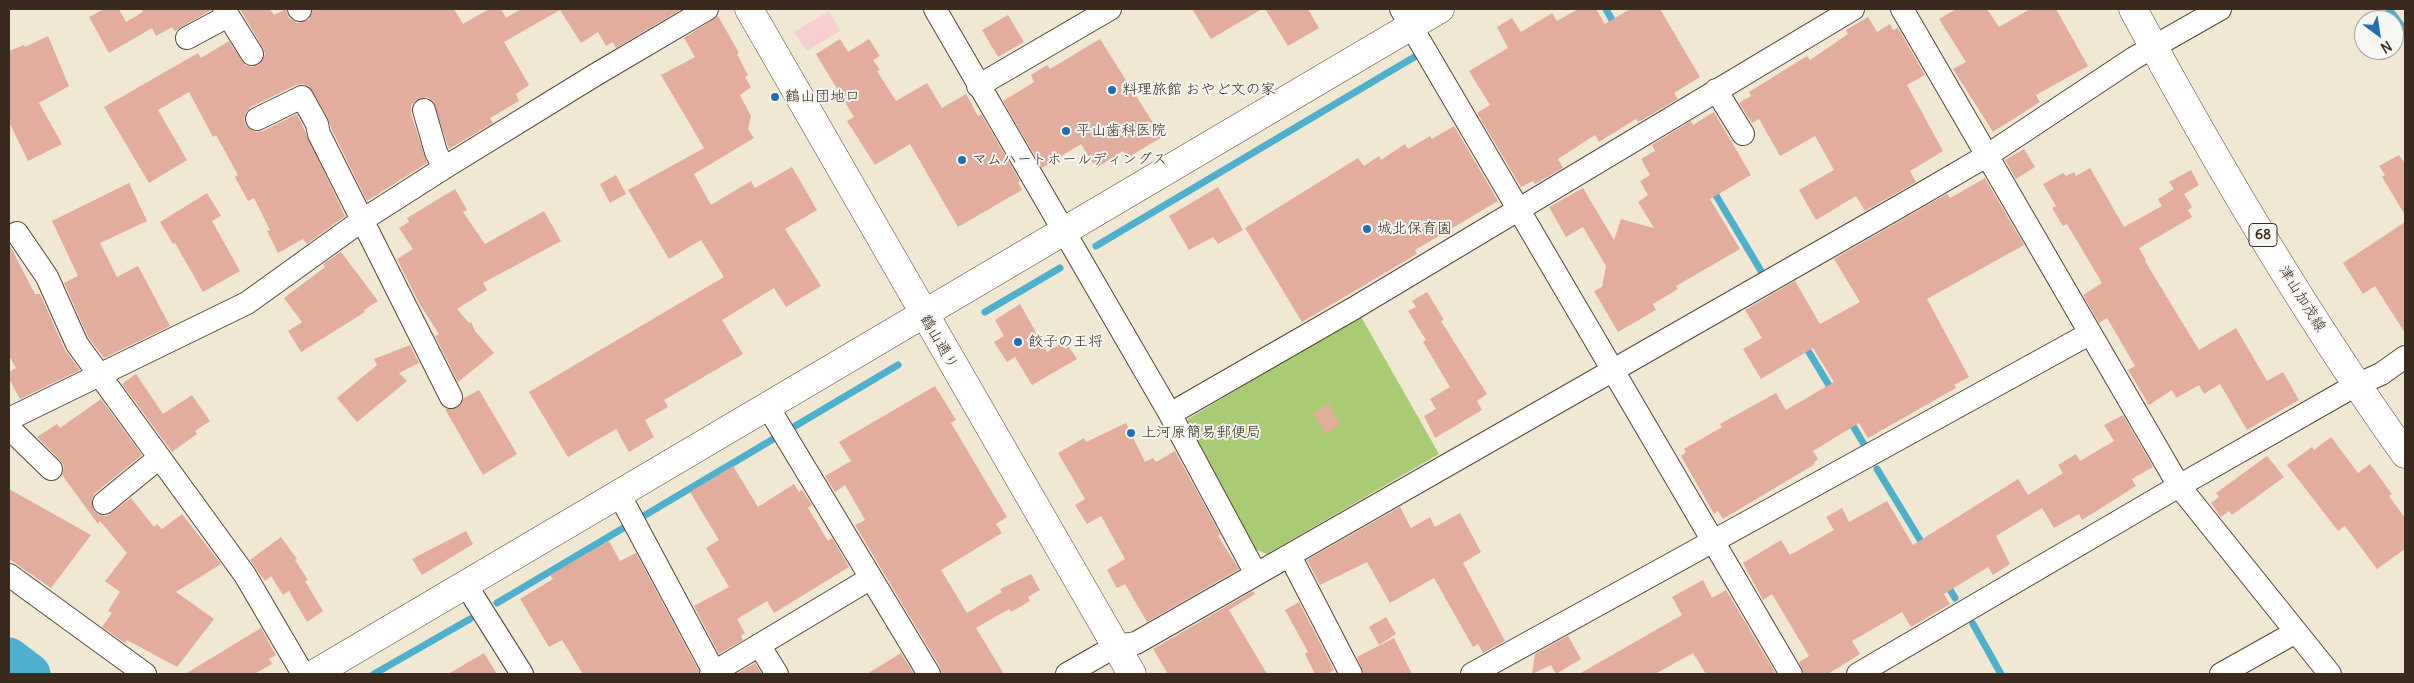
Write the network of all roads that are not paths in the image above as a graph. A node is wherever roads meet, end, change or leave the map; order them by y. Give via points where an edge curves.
1 (708, 9) edge
2 (749, 9) edge
3 (935, 9) edge
4 (1110, 9) edge
5 (1440, 9) edge
6 (1853, 9) edge
7 (1902, 9) edge
8 (2133, 9) edge
9 (2220, 9) edge
10 (226, 12) edge
11 (1406, 17) edge
12 (187, 38) dead end
13 (2154, 46) junction
14 (252, 54) dead end
15 (978, 86) junction
16 (1716, 90) junction
17 (424, 110) dead end
18 (257, 119) dead end
19 (1743, 134) dead end
20 (1988, 155) junction
21 (444, 168) junction
22 (1519, 208) junction
23 (361, 222) junction
24 (18, 232) dead end
25 (1063, 232) junction
26 (923, 315) junction
27 (2089, 334) junction
28 (2405, 357) edge
29 (1614, 371) junction
30 (100, 376) junction
31 (2356, 385) junction
32 (451, 397) dead end
33 (1170, 414) junction
34 (9, 420) edge
35 (778, 423) junction
36 (9, 428) edge
37 (2405, 454) edge
38 (159, 458) junction
39 (52, 469) dead end
40 (2179, 486) junction
41 (104, 503) dead end
42 (629, 513) junction
43 (1713, 540) junction
44 (1290, 556) junction
45 (1256, 574) junction
46 (9, 575) edge
47 (871, 578) junction
48 (466, 585) junction
49 (2296, 632) junction
50 (759, 645) junction
51 (1116, 646) junction
52 (712, 673) edge
53 (145, 674) edge
54 (303, 674) edge
55 (314, 674) edge
56 (522, 674) edge
57 (777, 674) edge
58 (930, 674) edge
59 (1067, 674) edge
60 (1132, 674) edge
61 (1352, 674) edge
62 (1472, 674) edge
63 (1791, 674) edge
64 (1858, 674) edge
65 (2221, 674) edge
66 (2330, 674) edge

1 - 21 street
2 - 26 street, 鶴山通り
3 - 15 street
4 - 15 street
5 - 11 street
6 - 16 street
7 - 20 street
8 - 13 street, 津山加茂線 / 68
9 - 13 street
10 - 12 street
10 - 14 street
11 - 22 street
11 - 25 street
13 - 20 street
13 - 31 street, 津山加茂線 / 68 via 2270,248
15 - 25 street
16 - 19 street
16 - 22 street
17 - 21 street
18 - 23 street via 302,98
20 - 27 street
20 - 29 street
21 - 23 street
22 - 29 street
22 - 33 street
23 - 30 street via 247,304
23 - 32 street
24 - 30 street via 47,277 77,344
25 - 26 street
25 - 33 street
26 - 35 street
26 - 51 street, 鶴山通り
27 - 40 street
27 - 43 street
28 - 31 street via 2381,374
29 - 43 street
29 - 44 street
30 - 34 street
30 - 38 street
31 - 37 street, 津山加茂線 / 68
31 - 40 street
33 - 45 street
35 - 42 street
35 - 47 street
36 - 39 street
38 - 41 street
38 - 54 street via 245,575
40 - 49 street
40 - 64 street
42 - 48 street
42 - 52 street
43 - 62 street
43 - 63 street
44 - 45 street
44 - 61 street
45 - 51 street via 1136,643
46 - 53 street
47 - 50 street
47 - 58 street
48 - 55 street
48 - 56 street
49 - 65 street
49 - 66 street
50 - 52 street
50 - 57 street
51 - 59 street
51 - 60 street, 鶴山通り

